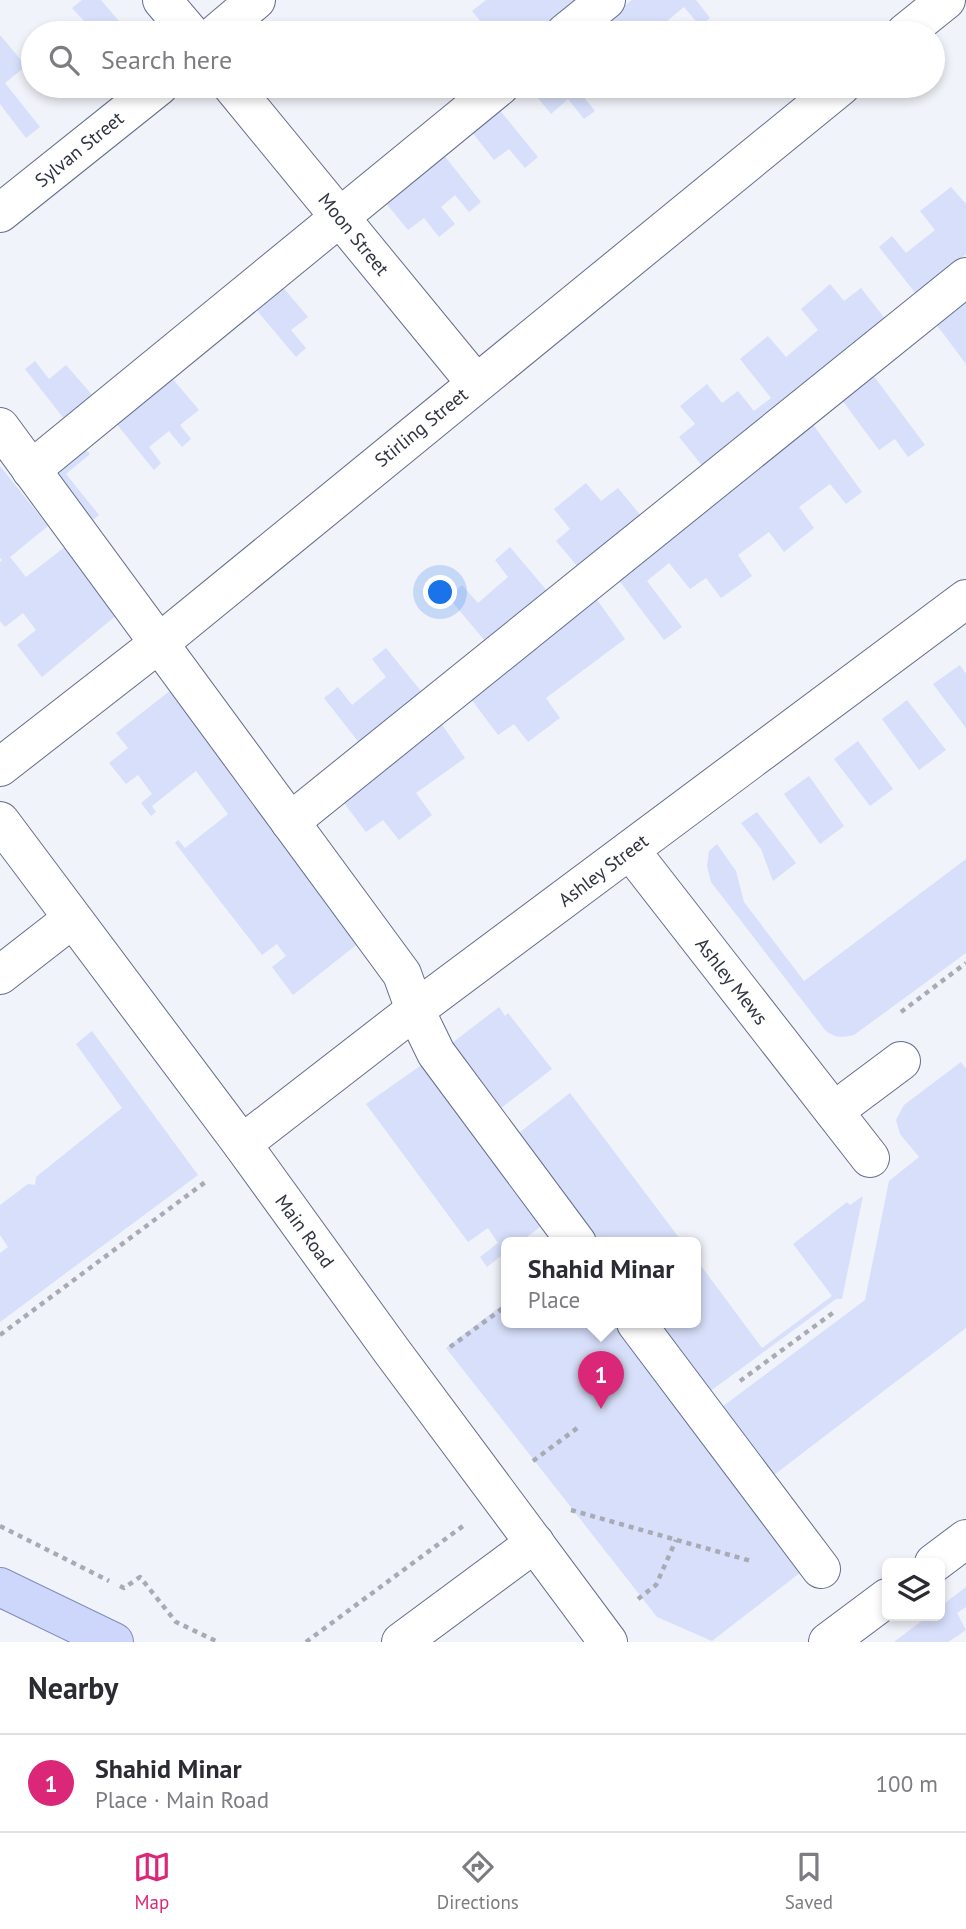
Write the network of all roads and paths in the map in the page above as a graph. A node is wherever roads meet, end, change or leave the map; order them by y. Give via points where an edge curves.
1 (162, 0) edge
2 (256, 0) edge
3 (606, 0) edge
4 (946, 0) edge
5 (180, 21) edge
6 (231, 21) edge
7 (580, 21) edge
8 (920, 21) edge
9 (144, 98) edge
10 (242, 98) edge
11 (485, 98) edge
12 (826, 98) edge
13 (0, 213) edge
14 (341, 216) junction
15 (966, 276) edge
16 (475, 382) junction
17 (0, 427) edge
18 (31, 470) junction
19 (966, 600) edge
20 (158, 644) junction
21 (0, 767) edge
22 (0, 821) edge
23 (290, 822) junction
24 (630, 850) junction
25 (72, 919) junction
26 (966, 963) edge
27 (0, 975) edge
28 (415, 1010) junction
29 (897, 1014) dead end
30 (901, 1061) dead end
31 (834, 1111) junction
32 (242, 1143) junction
33 (870, 1158) dead end
34 (573, 1237) edge
35 (501, 1310) edge
36 (834, 1312) dead end
37 (640, 1328) edge
38 (0, 1335) edge
39 (444, 1352) dead end
40 (700, 1410) junction
41 (580, 1426) dead end
42 (529, 1463) dead end
43 (564, 1508) dead end
44 (468, 1522) dead end
45 (0, 1526) edge
46 (966, 1539) edge
47 (676, 1540) junction
48 (535, 1543) junction
49 (941, 1558) edge
50 (757, 1562) dead end
51 (821, 1569) dead end
52 (0, 1587) edge
53 (634, 1601) dead end
54 (882, 1602) edge
55 (313, 1640) edge
56 (114, 1642) edge
57 (218, 1642) edge
58 (306, 1642) edge
59 (401, 1642) edge
60 (608, 1642) edge
61 (828, 1642) edge

1 - 5 street
2 - 6 street
3 - 7 street
4 - 8 street
9 - 13 street, Sylvan Street
10 - 14 street, Moon Street
11 - 14 street
12 - 16 street, Stirling Street
14 - 16 street, Moon Street
14 - 18 street
15 - 23 street
16 - 20 street, Stirling Street
17 - 18 street
18 - 20 street
19 - 24 street, Ashley Street
20 - 21 street, Stirling Street
20 - 23 street
22 - 25 street, Main Road
23 - 28 street via 402,974
24 - 28 street, Ashley Street
24 - 31 street, Ashley Mews
25 - 27 street
25 - 32 street, Main Road
26 - 29 path
28 - 32 street, Ashley Street
28 - 34 street via 436,1053
30 - 31 street
31 - 33 street, Ashley Mews
32 - 38 path via 211,1177
32 - 48 street, Main Road
35 - 39 path
36 - 40 path
37 - 40 street
40 - 51 street
41 - 42 path
43 - 47 path
44 - 55 path
45 - 57 path via 124,1588 140,1577 176,1622
46 - 49 street
47 - 50 path
47 - 53 path via 656,1585
48 - 59 street
48 - 60 street, Main Road
52 - 56 main road
54 - 61 street
55 - 58 path

